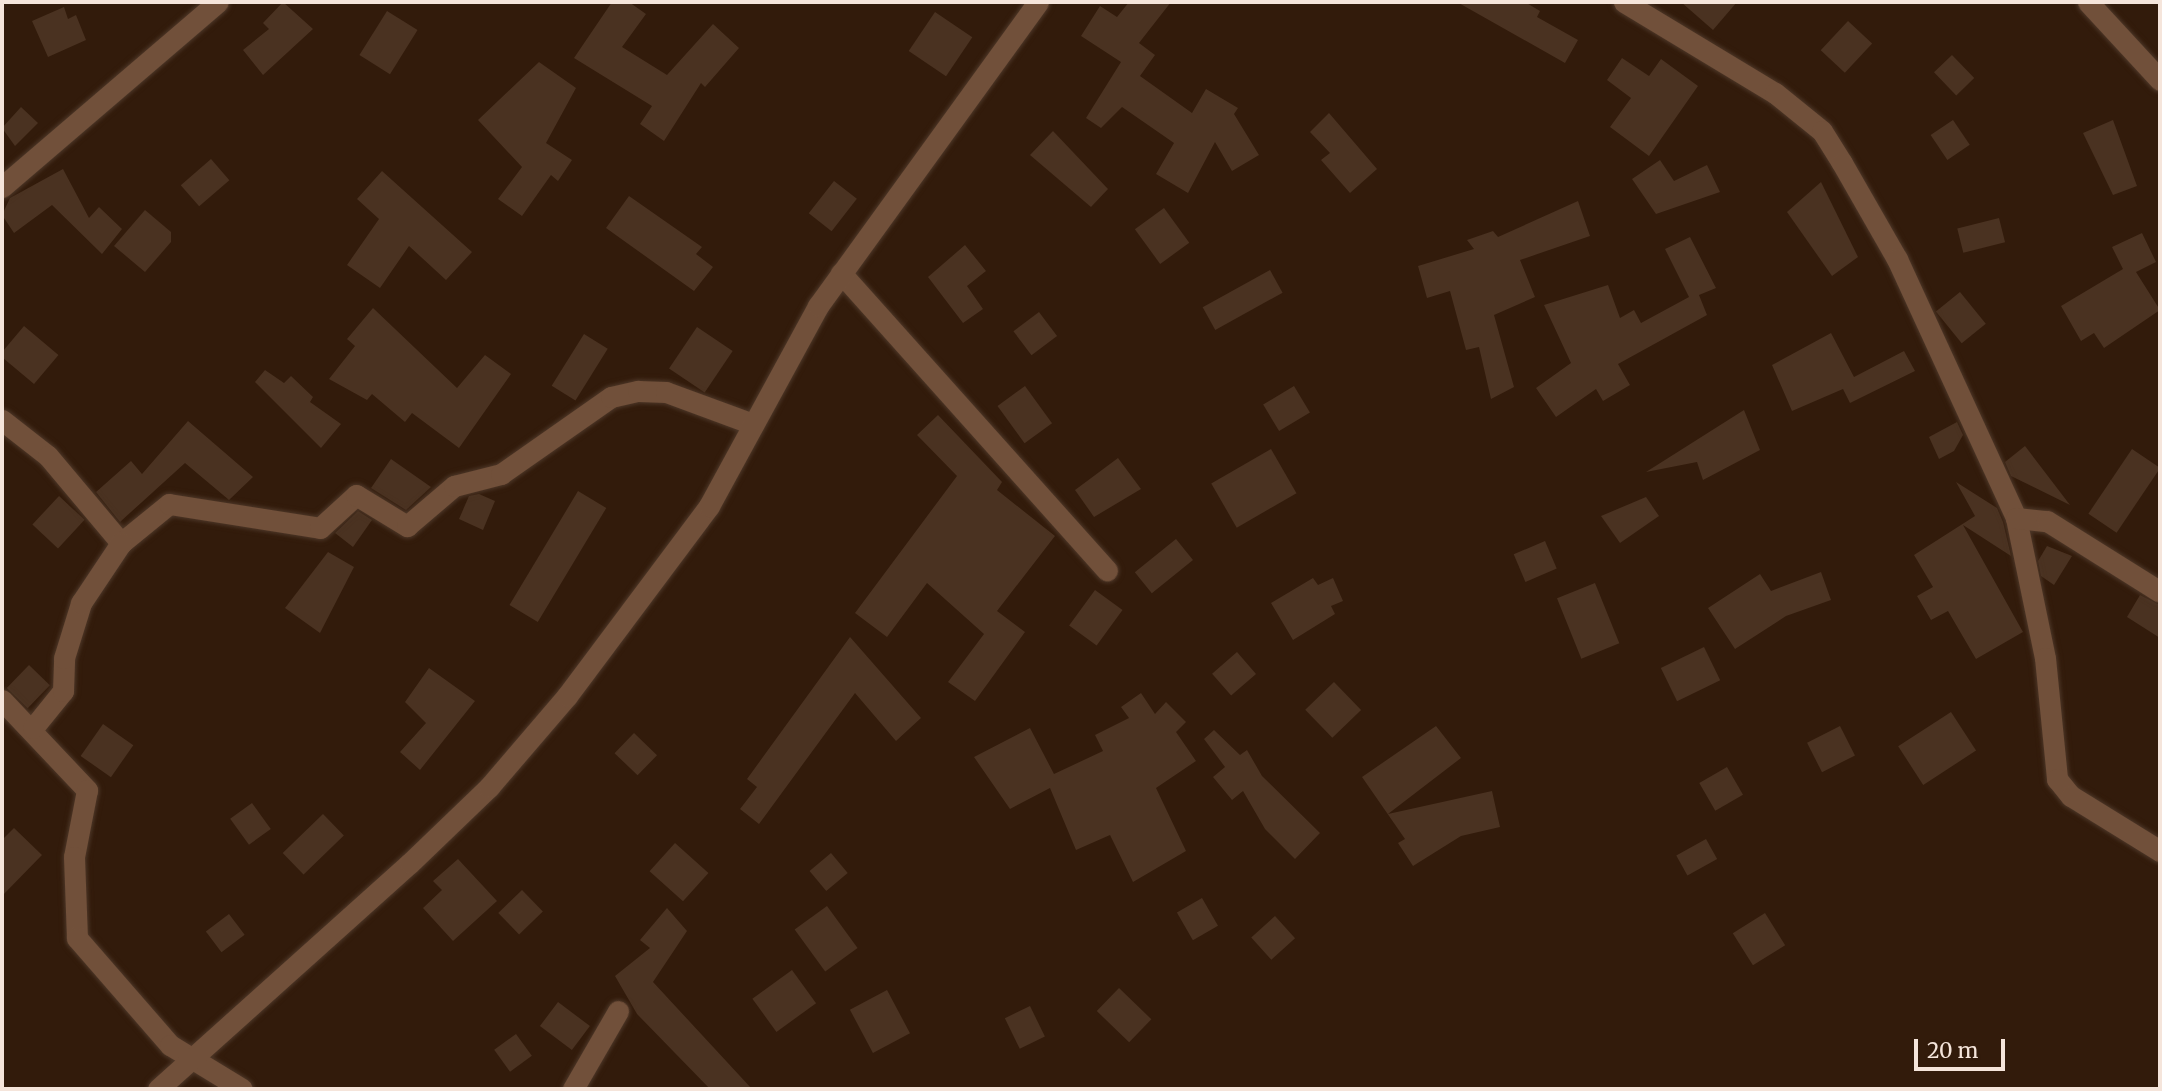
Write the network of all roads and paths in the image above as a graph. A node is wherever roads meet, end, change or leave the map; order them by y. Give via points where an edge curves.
1 (218, 2) edge
2 (1038, 2) edge
3 (1624, 2) edge
4 (2088, 2) edge
5 (2160, 80) edge
6 (2, 187) edge
7 (841, 272) junction
8 (2, 420) edge
9 (753, 424) junction
10 (2016, 517) junction
11 (121, 543) junction
12 (1108, 571) dead end
13 (2160, 593) edge
14 (2, 700) edge
15 (33, 728) junction
16 (2160, 851) edge
17 (618, 1011) dead end
18 (196, 1059) junction
19 (158, 1089) edge
20 (242, 1089) edge
21 (573, 1089) edge

1 - 6 street
2 - 7 street
3 - 10 street via 1734,63 1822,131 1897,259
4 - 5 street
7 - 9 street
7 - 12 street
8 - 11 street via 48,456
9 - 11 street via 666,392 638,391 611,397 501,474 454,486 407,526 356,495 320,528 169,504
9 - 18 street via 709,506 567,696 489,787
10 - 13 street via 2046,521
10 - 16 street via 2024,579 2041,637 2057,779 2071,796
11 - 15 street via 81,603 64,658 63,691
14 - 15 street
15 - 18 street via 87,790 74,857 77,938 170,1045
17 - 21 street
18 - 19 street
18 - 20 street

